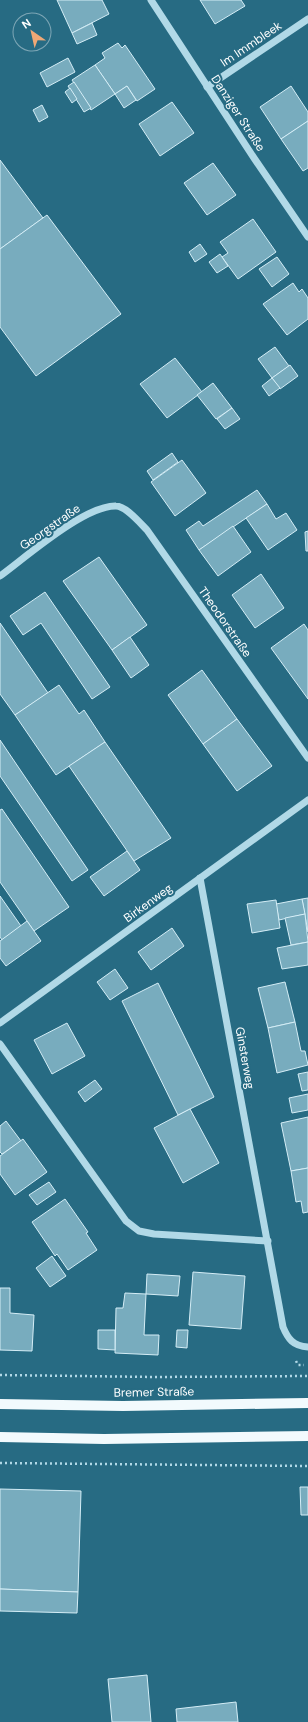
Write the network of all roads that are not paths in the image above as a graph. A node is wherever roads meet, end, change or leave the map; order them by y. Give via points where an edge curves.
1 (151, 0) edge
2 (308, 19) edge
3 (207, 87) junction
4 (308, 237) edge
5 (118, 506) joint
6 (0, 576) edge
7 (308, 758) edge
8 (308, 800) edge
9 (200, 878) junction
10 (0, 1023) edge
11 (0, 1044) edge
12 (268, 1241) junction
13 (308, 1347) edge
14 (308, 1403) edge
15 (0, 1404) edge
16 (308, 1436) edge
17 (0, 1437) edge

1 - 3 street, Danziger Straße
2 - 3 street, Im Immbleek
3 - 4 street, Danziger Straße
5 - 6 street, Georgstraße via 98,509 78,518
5 - 7 street, Theodorstraße via 133,515 147,530
8 - 9 street, Birkenweg
9 - 10 street, Birkenweg
9 - 12 street, Ginsterweg
11 - 12 street via 126,1221 139,1231
12 - 13 street, Ginsterweg via 283,1327 292,1343
14 - 15 main road, Bremer Straße via 123,1406
16 - 17 main road via 104,1439

